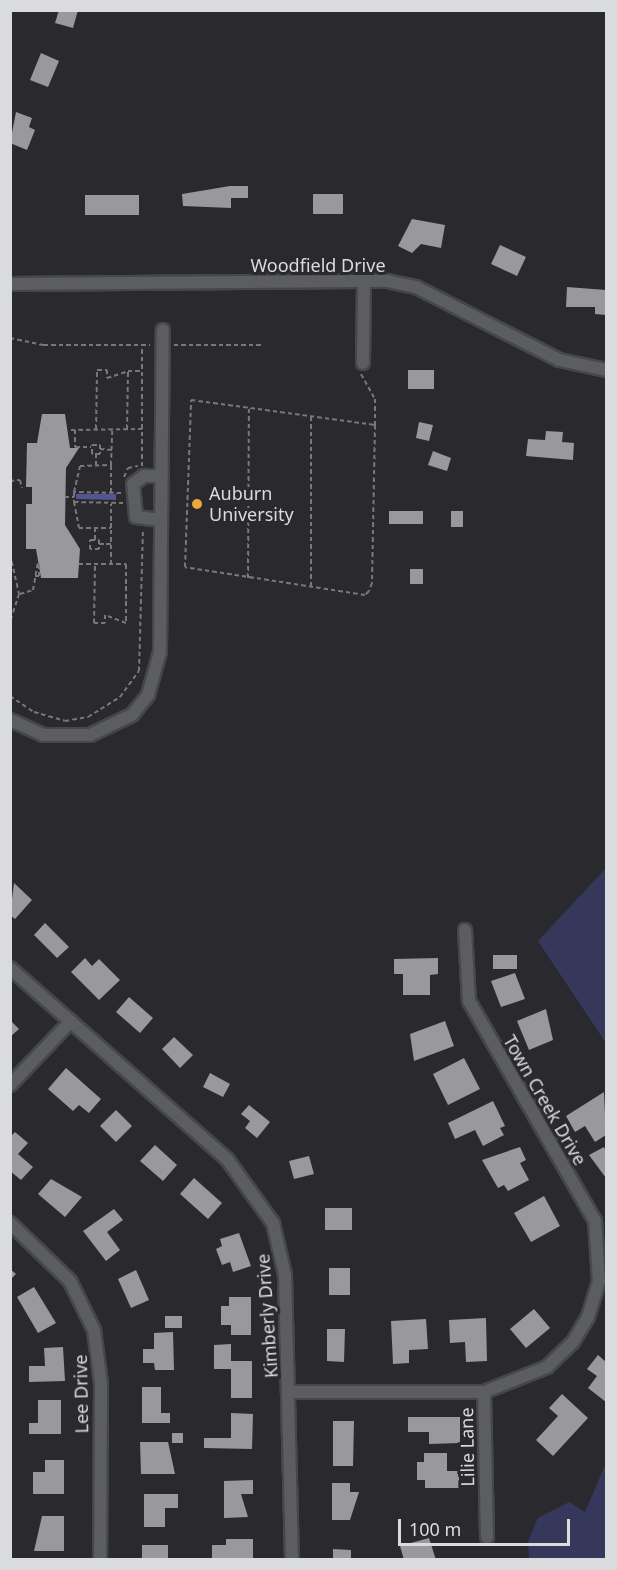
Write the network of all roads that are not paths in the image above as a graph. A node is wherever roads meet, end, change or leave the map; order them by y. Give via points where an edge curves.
1 (364, 281) junction
2 (10, 284) edge
3 (163, 330) dead end
4 (363, 363) road end
5 (606, 370) edge
6 (162, 477) junction
7 (161, 520) junction
8 (10, 720) edge
9 (465, 930) dead end
10 (10, 968) edge
11 (71, 1021) junction
12 (10, 1085) edge
13 (10, 1222) edge
14 (290, 1392) junction
15 (484, 1392) junction
16 (487, 1537) dead end
17 (100, 1560) edge
18 (292, 1560) edge

1 - 2 street, Woodfield Drive
1 - 4 street
1 - 5 street, Woodfield Drive via 416,287 559,360
3 - 6 street
6 - 7 street
6 - 7 street via 144,476 133,484 136,517
7 - 8 street via 160,652 148,695 132,715 90,735 43,735
9 - 15 street, Town Creek Drive via 469,1001 595,1221 600,1249 599,1281 573,1342 547,1367
10 - 11 street, Kimberly Drive
11 - 12 street
11 - 14 street, Kimberly Drive via 227,1159 260,1200 284,1262
13 - 17 street, Lee Drive via 70,1281 94,1330 101,1383
14 - 15 street, Town Creek Drive
14 - 18 street, Kimberly Drive
15 - 16 street, Lilie Lane

